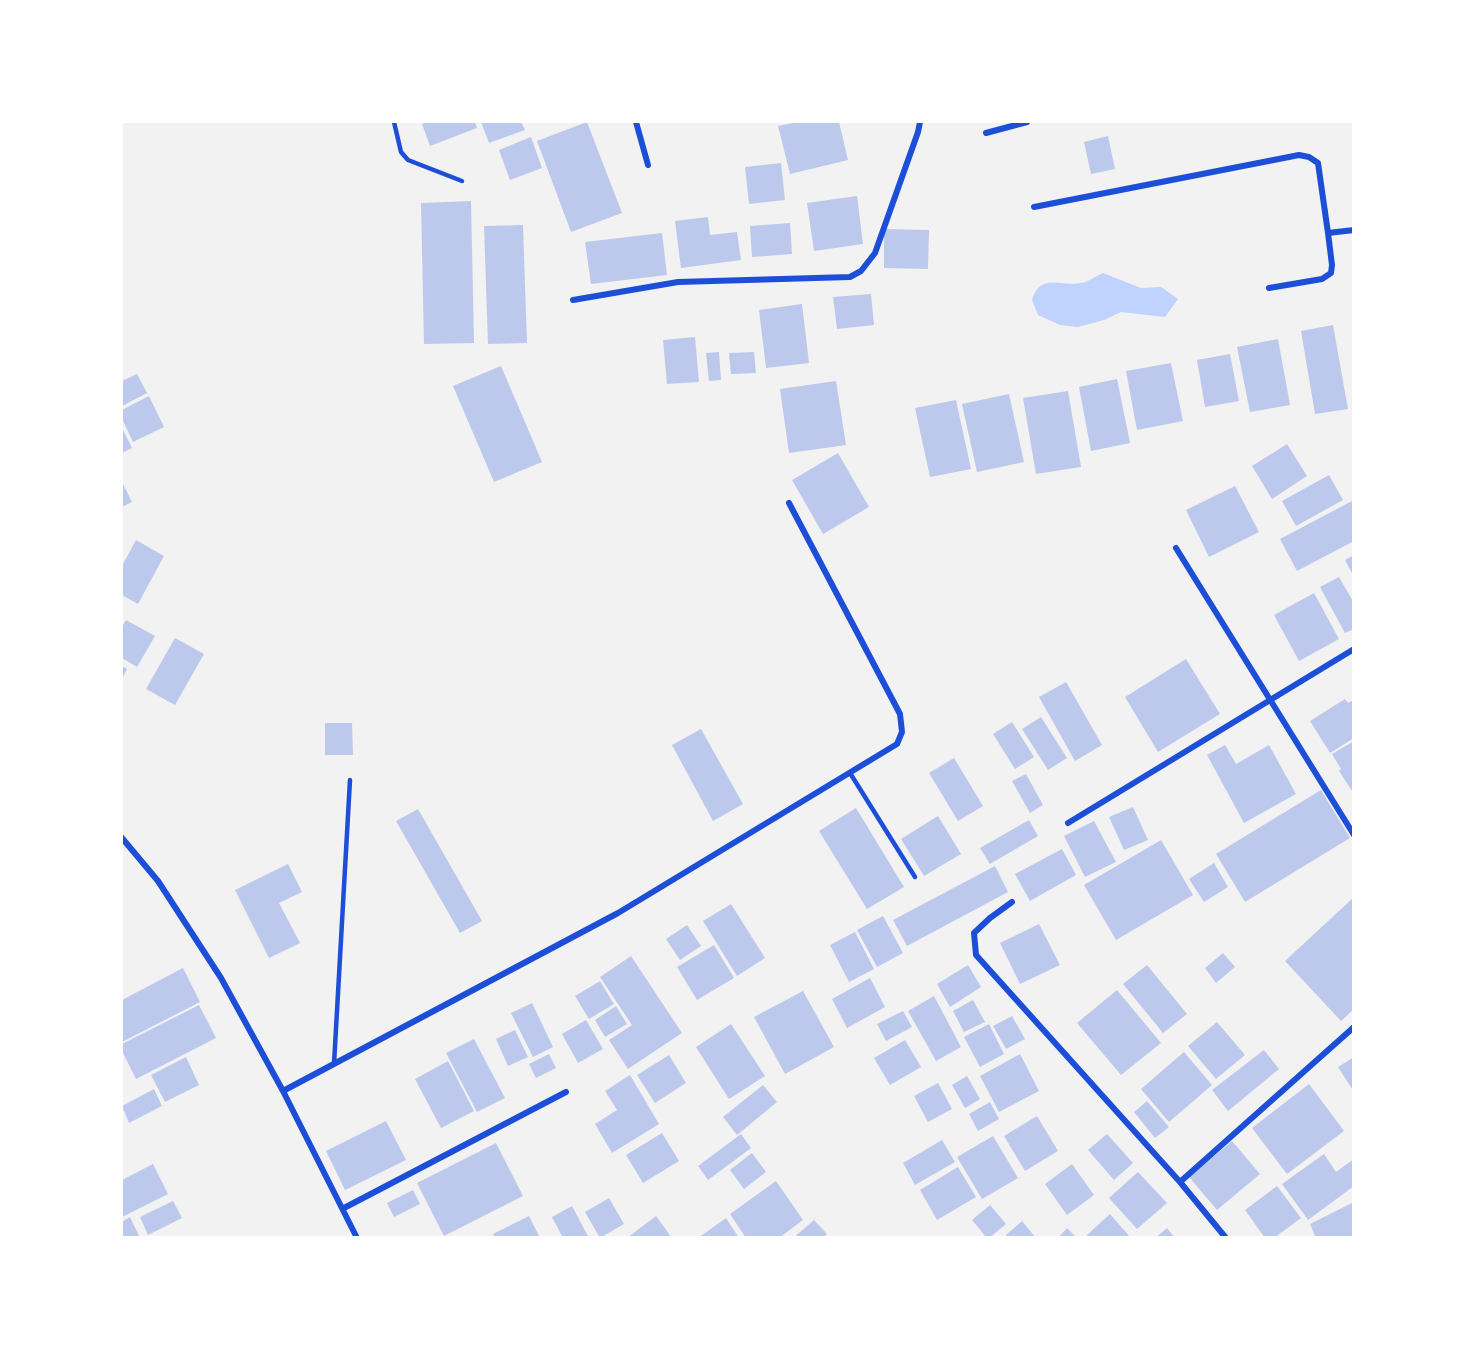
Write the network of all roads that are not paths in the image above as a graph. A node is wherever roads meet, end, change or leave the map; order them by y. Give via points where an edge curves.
1 (394, 122) edge
2 (636, 122) edge
3 (920, 122) edge
4 (1027, 122) edge
5 (986, 133) dead end
6 (648, 165) dead end
7 (462, 181) dead end
8 (1034, 207) dead end
9 (1353, 230) edge
10 (1328, 233) junction
11 (1269, 288) dead end
12 (573, 300) dead end
13 (789, 503) dead end
14 (1176, 548) dead end
15 (1353, 649) edge
16 (1270, 699) junction
17 (850, 773) junction
18 (350, 780) dead end
19 (1068, 823) dead end
20 (1353, 835) edge
21 (122, 838) edge
22 (915, 877) dead end
23 (1012, 902) dead end
24 (1353, 1027) edge
25 (334, 1064) junction
26 (283, 1091) junction
27 (566, 1092) dead end
28 (1180, 1182) junction
29 (344, 1208) junction
30 (357, 1238) edge
31 (1226, 1238) edge

1 - 7 lane via 401,152 408,160
2 - 6 street
3 - 12 street via 875,253 861,271 850,277 669,283
4 - 5 street
8 - 10 street via 1299,155 1318,163
9 - 10 street
10 - 11 street via 1331,273 1322,279
13 - 17 street via 900,714 902,732 897,744
14 - 16 street
15 - 16 street
16 - 19 street
16 - 20 street
17 - 22 lane
17 - 25 street via 618,913
18 - 25 lane
21 - 26 street via 158,881 221,978
23 - 28 street via 974,933 976,955
24 - 28 street
25 - 26 street
26 - 29 street
27 - 29 street
28 - 31 street
29 - 30 street

